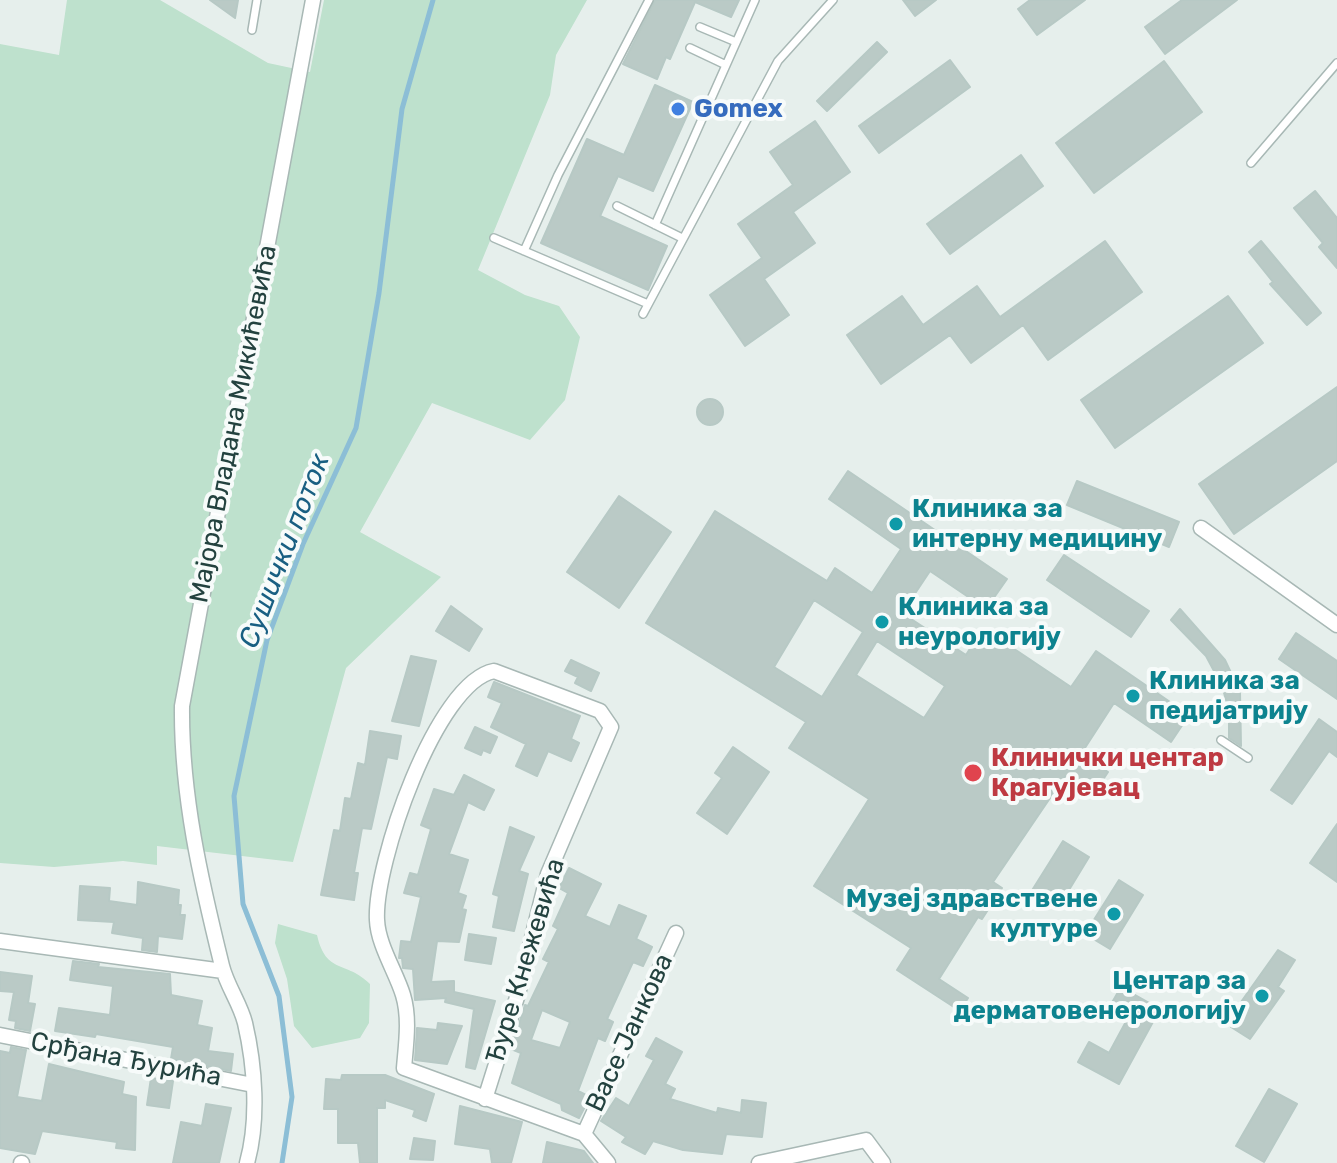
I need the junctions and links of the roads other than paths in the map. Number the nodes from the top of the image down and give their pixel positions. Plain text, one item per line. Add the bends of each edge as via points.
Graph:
1 (257, 0) edge
2 (313, 0) edge
3 (649, 0) edge
4 (755, 0) edge
5 (833, 0) edge
6 (700, 27) dead end
7 (252, 30) dead end
8 (736, 42) junction
9 (690, 48) dead end
10 (1337, 63) edge
11 (726, 65) junction
12 (1251, 163) dead end
13 (617, 206) dead end
14 (655, 225) junction
15 (494, 238) dead end
16 (682, 238) junction
17 (524, 251) junction
18 (648, 304) junction
19 (643, 314) dead end
20 (1201, 528) dead end
21 (1337, 625) edge
22 (1221, 740) dead end
23 (1248, 758) dead end
24 (676, 933) dead end
25 (0, 941) edge
26 (223, 971) junction
27 (0, 1035) edge
28 (253, 1085) junction
29 (485, 1099) junction
30 (584, 1134) junction
31 (247, 1163) edge
32 (608, 1163) edge
33 (759, 1163) edge
34 (883, 1163) edge

1 - 7 lane
2 - 26 street, Мајора Владана Микићевића via 182,706 184,782
3 - 17 lane
4 - 8 lane
5 - 16 lane via 778,61
6 - 8 lane
8 - 11 lane
9 - 11 lane
10 - 12 lane
11 - 14 lane
13 - 14 lane
14 - 16 lane
15 - 17 lane
16 - 18 lane
17 - 18 lane
18 - 19 lane
20 - 21 street
22 - 23 lane
24 - 30 street, Васе Јанкова
25 - 26 street
26 - 28 street, Мајора Владана Микићевића via 245,1021
27 - 28 street, Срђана Ђурића
28 - 31 street, Мајора Владана Микићевића
29 - 29 street, Ђуре Кнежевића via 404,1068 404,997 377,923 389,844 413,770 470,682 494,671 600,711 611,727 548,874
29 - 30 street
30 - 32 street
33 - 34 street via 866,1140

